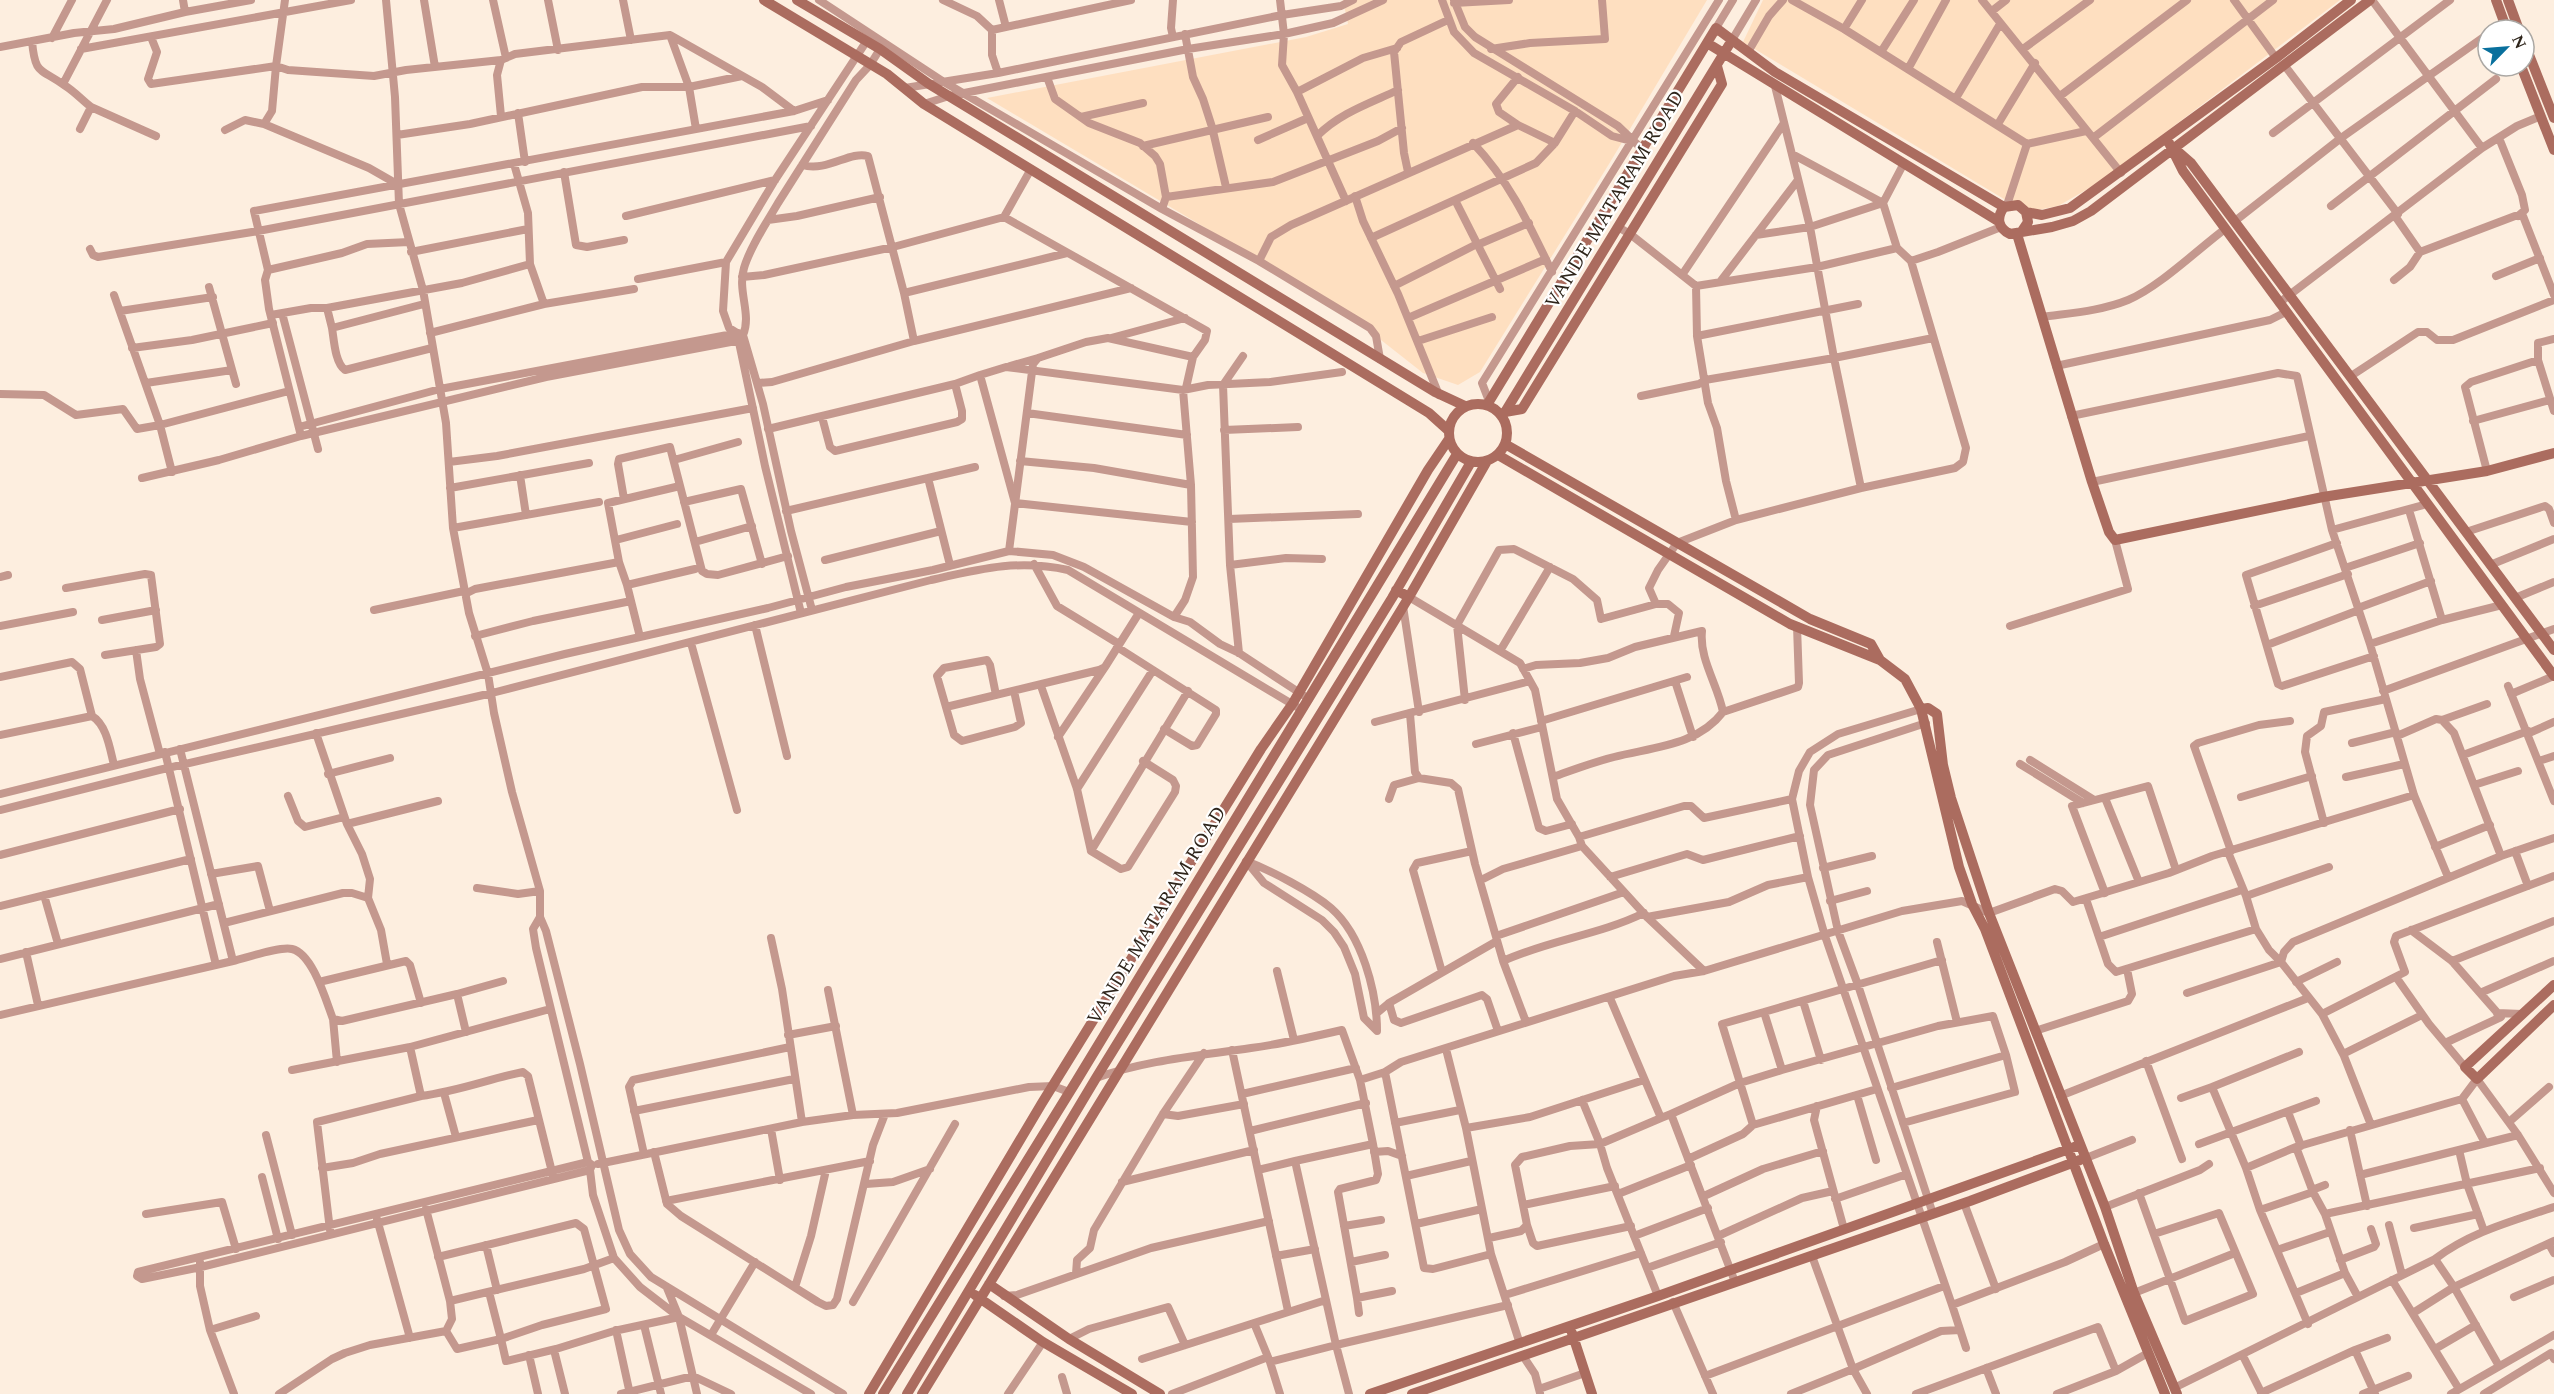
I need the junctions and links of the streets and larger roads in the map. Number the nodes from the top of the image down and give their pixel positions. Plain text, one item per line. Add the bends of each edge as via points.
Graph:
1 (72, 0) edge
2 (107, 0) edge
3 (183, 0) edge
4 (250, 0) edge
5 (285, 0) edge
6 (351, 0) edge
7 (386, 0) edge
8 (424, 0) edge
9 (493, 0) edge
10 (548, 0) edge
11 (623, 0) edge
12 (764, 0) edge
13 (797, 0) edge
14 (819, 0) edge
15 (943, 0) edge
16 (999, 0) edge
17 (1131, 0) edge
18 (1173, 0) edge
19 (1280, 0) edge
20 (1353, 0) edge
21 (1383, 0) edge
22 (1442, 0) edge
23 (1509, 0) edge
24 (1602, 0) edge
25 (1719, 0) edge
26 (1733, 0) edge
27 (1756, 0) edge
28 (1783, 0) edge
29 (1792, 0) edge
30 (1862, 0) edge
31 (1914, 0) edge
32 (1946, 0) edge
33 (1982, 0) edge
34 (2006, 0) edge
35 (2090, 0) edge
36 (2187, 0) edge
37 (2234, 0) edge
38 (2273, 0) edge
39 (2351, 0) edge
40 (2371, 0) edge
41 (2450, 0) edge
42 (2496, 0) edge
43 (2508, 0) edge
44 (1454, 2) edge
45 (1992, 11) junction
46 (185, 12) junction
47 (282, 14) junction
48 (1282, 15) junction
49 (2503, 18) edge
50 (2515, 18) edge
51 (2248, 19) junction
52 (1448, 20) junction
53 (2000, 24) junction
54 (1006, 27) junction
55 (1716, 28) junction
56 (1844, 29) junction
57 (992, 30) junction
58 (90, 32) junction
59 (1185, 34) junction
60 (1284, 34) junction
61 (670, 35) junction
62 (151, 37) junction
63 (1173, 37) junction
64 (2399, 37) junction
65 (52, 38) junction
66 (631, 40) junction
67 (1732, 40) junction
68 (32, 41) junction
69 (866, 42) junction
70 (2476, 43) edge
71 (1707, 44) junction
72 (0, 47) edge
73 (1397, 48) junction
74 (880, 49) junction
75 (1188, 49) junction
76 (1491, 49) junction
77 (2024, 49) junction
78 (81, 50) junction
79 (558, 50) junction
80 (1748, 52) junction
81 (1881, 52) junction
82 (1723, 54) junction
83 (856, 56) junction
84 (503, 59) junction
85 (2280, 62) junction
86 (2035, 63) junction
87 (870, 65) junction
88 (276, 66) junction
89 (1717, 66) junction
90 (435, 67) junction
91 (1908, 69) junction
92 (2536, 72) edge
93 (998, 73) junction
94 (392, 74) junction
95 (742, 76) junction
96 (2429, 76) junction
97 (1047, 77) junction
98 (1518, 77) junction
99 (2526, 78) edge
100 (2496, 79) dead end
101 (944, 82) junction
102 (63, 84) junction
103 (928, 84) junction
104 (1775, 86) junction
105 (689, 87) junction
106 (905, 88) junction
107 (1398, 90) junction
108 (1297, 92) junction
109 (966, 93) junction
110 (949, 96) junction
111 (2060, 96) junction
112 (1956, 98) junction
113 (828, 100) junction
114 (2313, 102) junction
115 (1143, 103) dead end
116 (924, 104) junction
117 (91, 107) junction
118 (794, 111) junction
119 (1575, 111) junction
120 (2455, 111) junction
121 (518, 113) junction
122 (501, 116) junction
123 (2541, 116) junction
124 (1081, 117) junction
125 (1268, 117) dead end
126 (1308, 118) junction
127 (2554, 118) edge
128 (1784, 123) junction
129 (264, 124) junction
130 (1998, 124) junction
131 (1518, 125) junction
132 (811, 126) junction
133 (1402, 128) junction
134 (80, 129) dead end
135 (696, 129) junction
136 (225, 130) dead end
137 (1212, 131) junction
138 (2086, 131) junction
139 (2273, 133) dead end
140 (397, 135) junction
141 (156, 136) dead end
142 (1317, 136) junction
143 (2094, 138) junction
144 (2341, 138) junction
145 (2499, 138) junction
146 (1258, 140) dead end
147 (1631, 141) junction
148 (1555, 142) junction
149 (1473, 143) junction
150 (2170, 143) junction
151 (2027, 144) junction
152 (1143, 146) junction
153 (2482, 148) junction
154 (1642, 149) junction
155 (2554, 150) edge
156 (1792, 154) junction
157 (1327, 160) junction
158 (525, 162) junction
159 (1904, 163) junction
160 (514, 164) junction
161 (802, 165) junction
162 (1031, 169) junction
163 (564, 172) junction
164 (1408, 172) junction
165 (2121, 172) junction
166 (2368, 176) junction
167 (1503, 179) junction
168 (520, 180) junction
169 (775, 180) junction
170 (1798, 180) junction
171 (397, 184) junction
172 (1226, 188) junction
173 (1355, 196) junction
174 (880, 197) junction
175 (1166, 197) junction
176 (1455, 200) junction
177 (1346, 201) junction
178 (1883, 203) junction
179 (399, 204) junction
180 (2006, 206) junction
181 (2331, 206) dead end
182 (1162, 209) junction
183 (2026, 212) junction
184 (2396, 215) junction
185 (626, 216) dead end
186 (2518, 216) junction
187 (1004, 218) junction
188 (768, 220) junction
189 (2235, 221) junction
190 (1529, 223) junction
191 (2000, 224) junction
192 (1618, 226) junction
193 (1809, 227) junction
194 (528, 229) junction
195 (2225, 229) junction
196 (258, 231) junction
197 (2020, 232) junction
198 (1630, 234) junction
199 (1756, 234) junction
200 (1371, 238) junction
201 (624, 240) dead end
202 (409, 242) junction
203 (1477, 245) junction
204 (893, 246) junction
205 (1897, 248) junction
206 (90, 249) dead end
207 (411, 252) junction
208 (2420, 252) junction
209 (1067, 253) junction
210 (2540, 258) junction
211 (1546, 259) junction
212 (1259, 261) junction
213 (1911, 261) junction
214 (726, 262) junction
215 (530, 264) junction
216 (1816, 267) junction
217 (268, 270) junction
218 (1552, 272) junction
219 (1683, 275) junction
220 (2496, 276) dead end
221 (742, 277) junction
222 (638, 279) dead end
223 (1496, 279) junction
224 (2394, 280) dead end
225 (1720, 282) junction
226 (1394, 286) junction
227 (1696, 286) junction
228 (209, 287) dead end
229 (1131, 288) junction
230 (634, 289) dead end
231 (1500, 289) dead end
232 (423, 290) junction
233 (904, 293) junction
234 (2291, 294) junction
235 (114, 295) dead end
236 (2554, 295) edge
237 (213, 297) junction
238 (2554, 300) edge
239 (424, 304) junction
240 (544, 304) junction
241 (1858, 304) dead end
242 (327, 308) junction
243 (2282, 308) junction
244 (120, 311) junction
245 (1826, 311) junction
246 (282, 313) junction
247 (1492, 317) dead end
248 (2042, 317) junction
249 (1185, 318) junction
250 (1408, 318) junction
251 (272, 319) junction
252 (332, 328) junction
253 (430, 333) junction
254 (222, 334) junction
255 (741, 336) junction
256 (1697, 336) junction
257 (1108, 338) junction
258 (1933, 338) junction
259 (2554, 339) edge
260 (914, 341) junction
261 (1418, 342) junction
262 (132, 348) junction
263 (432, 348) junction
264 (1243, 356) dead end
265 (1193, 357) junction
266 (1038, 358) junction
267 (1834, 358) junction
268 (1380, 359) junction
269 (2538, 360) junction
270 (2056, 366) junction
271 (1006, 367) junction
272 (232, 370) junction
273 (1031, 371) junction
274 (1342, 372) dead end
275 (980, 375) junction
276 (2351, 376) junction
277 (1705, 380) junction
278 (2550, 381) edge
279 (758, 382) junction
280 (146, 383) junction
281 (236, 384) dead end
282 (955, 384) junction
283 (1223, 385) junction
284 (440, 389) junction
285 (1185, 389) junction
286 (289, 391) junction
287 (0, 394) edge
288 (1439, 394) junction
289 (1641, 396) dead end
290 (2550, 400) junction
291 (442, 402) junction
292 (1488, 403) junction
293 (1466, 406) junction
294 (753, 408) junction
295 (2554, 411) edge
296 (1027, 413) junction
297 (1504, 414) junction
298 (822, 417) junction
299 (2072, 417) junction
300 (2473, 421) junction
301 (160, 425) junction
302 (1298, 427) dead end
303 (313, 429) junction
304 (768, 429) junction
305 (1224, 430) junction
306 (300, 431) junction
307 (1187, 435) junction
308 (1449, 435) junction
309 (2309, 436) junction
310 (738, 442) dead end
311 (1505, 444) junction
312 (318, 449) dead end
313 (2554, 453) edge
314 (1457, 454) junction
315 (1498, 454) junction
316 (674, 460) junction
317 (1020, 460) junction
318 (1487, 461) junction
319 (449, 462) junction
320 (1471, 462) junction
321 (589, 463) dead end
322 (975, 467) dead end
323 (2487, 471) junction
324 (172, 472) junction
325 (520, 475) junction
326 (142, 478) dead end
327 (928, 478) junction
328 (2428, 480) junction
329 (2092, 482) junction
330 (2411, 482) junction
331 (1191, 485) junction
332 (680, 486) junction
333 (450, 488) junction
334 (1861, 488) junction
335 (2323, 497) junction
336 (624, 499) junction
337 (599, 502) dead end
338 (684, 502) junction
339 (1015, 502) junction
340 (2427, 504) junction
341 (2409, 510) junction
342 (786, 511) junction
343 (1358, 514) dead end
344 (526, 515) junction
345 (1228, 519) junction
346 (1736, 520) junction
347 (1192, 522) junction
348 (2554, 523) edge
349 (677, 524) dead end
350 (752, 526) junction
351 (453, 528) junction
352 (2332, 530) junction
353 (941, 531) junction
354 (2466, 532) junction
355 (2554, 539) edge
356 (616, 540) junction
357 (2115, 540) junction
358 (695, 542) junction
359 (1677, 543) junction
360 (2337, 543) junction
361 (2420, 543) junction
362 (1009, 551) junction
363 (1670, 555) junction
364 (788, 556) junction
365 (1323, 559) dead end
366 (825, 560) dead end
367 (619, 562) junction
368 (762, 564) junction
369 (1034, 564) junction
370 (950, 565) junction
371 (1230, 565) junction
372 (2490, 565) junction
373 (1550, 567) junction
374 (695, 568) dead end
375 (2347, 571) junction
376 (2431, 581) junction
377 (2554, 582) edge
378 (627, 585) junction
379 (66, 588) dead end
380 (1396, 590) junction
381 (464, 592) junction
382 (809, 597) junction
383 (2515, 598) junction
384 (631, 601) junction
385 (799, 601) junction
386 (1406, 602) junction
387 (1656, 604) junction
388 (2502, 605) junction
389 (2254, 606) junction
390 (2359, 609) junction
391 (156, 610) junction
392 (374, 610) dead end
393 (812, 610) junction
394 (73, 612) dead end
395 (801, 612) junction
396 (1139, 613) junction
397 (1174, 617) junction
398 (102, 620) dead end
399 (2442, 620) junction
400 (1456, 625) junction
401 (755, 626) junction
402 (1797, 626) junction
403 (2010, 626) dead end
404 (0, 627) edge
405 (2554, 629) edge
406 (2541, 633) junction
407 (475, 636) junction
408 (1674, 636) junction
409 (640, 637) junction
410 (2527, 639) junction
411 (691, 643) junction
412 (2370, 644) junction
413 (2267, 645) junction
414 (1118, 646) junction
415 (136, 650) junction
416 (2554, 650) edge
417 (1500, 651) junction
418 (1239, 653) junction
419 (105, 655) dead end
420 (2374, 656) junction
421 (1880, 660) junction
422 (1105, 666) junction
423 (1523, 669) junction
424 (1154, 670) junction
425 (488, 674) junction
426 (2554, 676) edge
427 (0, 677) edge
428 (1687, 677) dead end
429 (1530, 681) junction
430 (1675, 681) junction
431 (1041, 686) junction
432 (1188, 691) junction
433 (1014, 692) junction
434 (1298, 692) junction
435 (492, 693) junction
436 (996, 695) junction
437 (2385, 695) junction
438 (1309, 699) junction
439 (1465, 700) junction
440 (2487, 704) dead end
441 (357, 706) junction
442 (946, 707) junction
443 (1298, 707) junction
444 (1921, 709) junction
445 (1723, 712) junction
446 (1414, 713) junction
447 (92, 716) junction
448 (2442, 720) junction
449 (2290, 721) dead end
450 (1375, 722) dead end
451 (2554, 722) edge
452 (362, 723) junction
453 (1926, 723) junction
454 (1542, 724) junction
455 (1164, 729) junction
456 (2528, 732) junction
457 (316, 733) junction
458 (1514, 733) junction
459 (2397, 734) junction
460 (0, 735) edge
461 (1058, 737) junction
462 (1694, 738) junction
463 (2352, 743) dead end
464 (1476, 744) dead end
465 (180, 749) junction
466 (163, 753) junction
467 (2463, 755) junction
468 (787, 756) dead end
469 (2554, 756) edge
470 (390, 758) dead end
471 (2031, 760) dead end
472 (1143, 761) junction
473 (2540, 761) junction
474 (183, 764) junction
475 (2020, 764) dead end
476 (2404, 764) junction
477 (114, 765) junction
478 (170, 767) junction
479 (2518, 771) dead end
480 (328, 774) junction
481 (2312, 776) junction
482 (1553, 777) junction
483 (2346, 777) dead end
484 (1419, 778) junction
485 (2474, 785) junction
486 (1077, 789) junction
487 (0, 794) edge
488 (2414, 795) junction
489 (288, 796) dead end
490 (2241, 797) dead end
491 (2554, 797) edge
492 (2105, 798) junction
493 (1389, 799) dead end
494 (1792, 799) junction
495 (438, 801) dead end
496 (2094, 801) junction
497 (2083, 804) junction
498 (180, 809) junction
499 (0, 810) edge
500 (737, 810) dead end
501 (345, 821) junction
502 (2324, 823) junction
503 (1572, 824) junction
504 (2490, 825) junction
505 (1800, 836) junction
506 (2554, 838) edge
507 (1581, 842) junction
508 (2435, 847) junction
509 (1091, 851) junction
510 (1472, 851) junction
511 (2515, 851) junction
512 (2230, 852) junction
513 (0, 855) edge
514 (1872, 856) dead end
515 (2501, 856) junction
516 (191, 859) junction
517 (1246, 861) junction
518 (2329, 867) dead end
519 (1823, 868) junction
520 (2176, 870) junction
521 (211, 874) junction
522 (2554, 876) edge
523 (1610, 877) junction
524 (1808, 877) junction
525 (2448, 877) junction
526 (1481, 880) junction
527 (2139, 882) junction
528 (2528, 886) junction
529 (477, 888) dead end
530 (540, 891) junction
531 (1867, 891) dead end
532 (1624, 892) junction
533 (2105, 893) junction
534 (2244, 893) junction
535 (44, 895) junction
536 (368, 897) junction
537 (2086, 899) junction
538 (1830, 901) junction
539 (219, 904) junction
540 (1972, 904) junction
541 (0, 906) edge
542 (202, 908) junction
543 (270, 911) junction
544 (1989, 913) junction
545 (1645, 915) junction
546 (540, 917) junction
547 (2554, 921) edge
548 (224, 923) junction
549 (2256, 930) junction
550 (2411, 930) junction
551 (1838, 931) junction
552 (1825, 936) junction
553 (2099, 937) junction
554 (771, 938) dead end
555 (1496, 939) junction
556 (1937, 942) dead end
557 (58, 945) junction
558 (26, 952) junction
559 (0, 959) edge
560 (1942, 960) junction
561 (233, 961) junction
562 (2452, 961) junction
563 (2554, 961) edge
564 (1503, 962) junction
565 (2281, 962) junction
566 (2337, 962) dead end
567 (387, 964) junction
568 (216, 965) junction
569 (2127, 969) junction
570 (1277, 971) dead end
571 (1704, 971) junction
572 (1442, 972) junction
573 (2396, 978) junction
574 (503, 981) dead end
575 (319, 982) junction
576 (2296, 982) junction
577 (1858, 985) junction
578 (2554, 985) edge
579 (1844, 989) junction
580 (828, 990) dead end
581 (2187, 993) dead end
582 (2480, 993) junction
583 (457, 994) junction
584 (1610, 998) junction
585 (2308, 998) junction
586 (1803, 1001) junction
587 (421, 1003) junction
588 (1389, 1004) junction
589 (38, 1005) junction
590 (2554, 1005) edge
591 (550, 1009) junction
592 (1764, 1012) junction
593 (1377, 1013) junction
594 (2497, 1013) junction
595 (2322, 1014) junction
596 (2522, 1014) junction
597 (0, 1015) edge
598 (2422, 1015) junction
599 (333, 1019) junction
600 (1526, 1022) junction
601 (1957, 1022) junction
602 (836, 1026) junction
603 (1498, 1031) junction
604 (2035, 1031) junction
605 (466, 1032) junction
606 (788, 1035) junction
607 (1294, 1040) junction
608 (2445, 1043) junction
609 (1877, 1044) junction
610 (410, 1047) junction
611 (790, 1047) junction
612 (1863, 1047) junction
613 (1446, 1049) junction
614 (1232, 1050) junction
615 (2299, 1052) dead end
616 (1204, 1053) junction
617 (2343, 1054) junction
618 (2006, 1055) junction
619 (1821, 1060) junction
620 (2146, 1061) junction
621 (337, 1062) junction
622 (2465, 1067) junction
623 (1356, 1068) junction
624 (1121, 1069) junction
625 (292, 1070) dead end
626 (1782, 1070) junction
627 (1385, 1072) junction
628 (794, 1078) junction
629 (1096, 1078) junction
630 (2476, 1079) junction
631 (1360, 1080) junction
632 (1644, 1080) junction
633 (1740, 1083) junction
634 (1053, 1086) junction
635 (2549, 1086) dead end
636 (2212, 1087) junction
637 (1891, 1088) junction
638 (1878, 1089) junction
639 (1069, 1092) junction
640 (444, 1093) junction
641 (1242, 1094) junction
642 (1857, 1095) junction
643 (2060, 1095) junction
644 (421, 1096) junction
645 (2181, 1098) dead end
646 (2462, 1099) junction
647 (1582, 1100) junction
648 (2316, 1101) dead end
649 (1366, 1103) junction
650 (1245, 1104) junction
651 (1817, 1106) junction
652 (1460, 1110) junction
653 (634, 1111) junction
654 (2288, 1112) junction
655 (885, 1114) junction
656 (1162, 1114) junction
657 (1671, 1114) junction
658 (853, 1115) junction
659 (1661, 1118) junction
660 (538, 1120) junction
661 (802, 1122) junction
662 (2509, 1122) junction
663 (1395, 1123) junction
664 (1903, 1123) junction
665 (955, 1124) dead end
666 (1753, 1125) junction
667 (2371, 1125) junction
668 (771, 1128) junction
669 (1466, 1128) junction
670 (2350, 1130) junction
671 (1250, 1131) junction
672 (2231, 1133) junction
673 (266, 1135) dead end
674 (2518, 1135) junction
675 (456, 1137) junction
676 (2132, 1140) dead end
677 (2485, 1143) junction
678 (1600, 1144) junction
679 (2199, 1144) dead end
680 (2080, 1145) junction
681 (2298, 1146) junction
682 (1373, 1148) junction
683 (2069, 1149) junction
684 (1254, 1150) junction
685 (2459, 1150) junction
686 (1823, 1151) junction
687 (654, 1152) junction
688 (644, 1154) junction
689 (1402, 1156) junction
690 (2086, 1158) junction
691 (2182, 1159) dead end
692 (1876, 1160) dead end
693 (870, 1161) junction
694 (1295, 1161) junction
695 (1471, 1161) junction
696 (603, 1162) junction
697 (1690, 1162) junction
698 (2074, 1162) junction
699 (2209, 1164) dead end
700 (590, 1166) junction
701 (322, 1168) junction
702 (2246, 1168) junction
703 (2540, 1168) junction
704 (930, 1169) junction
705 (826, 1170) junction
706 (1258, 1170) junction
707 (1907, 1174) junction
708 (2360, 1174) junction
709 (552, 1175) junction
710 (1406, 1176) junction
711 (262, 1178) dead end
712 (780, 1180) junction
713 (1122, 1182) junction
714 (2467, 1184) junction
715 (866, 1185) junction
716 (2325, 1185) dead end
717 (1616, 1190) junction
718 (2313, 1191) junction
719 (2139, 1193) junction
720 (2554, 1193) edge
721 (1834, 1195) junction
722 (1704, 1196) junction
723 (1922, 1201) junction
724 (666, 1202) junction
725 (1964, 1203) junction
726 (1523, 1205) junction
727 (2367, 1206) junction
728 (426, 1207) junction
729 (2105, 1207) junction
730 (2554, 1207) edge
731 (1708, 1208) junction
732 (1482, 1209) junction
733 (2260, 1210) junction
734 (375, 1213) junction
735 (146, 1214) dead end
736 (1933, 1214) junction
737 (2325, 1214) junction
738 (2478, 1215) junction
739 (1922, 1218) junction
740 (1381, 1220) dead end
741 (1269, 1221) junction
742 (379, 1223) junction
743 (1416, 1224) junction
744 (1527, 1225) junction
745 (2389, 1225) dead end
746 (1344, 1226) junction
747 (1631, 1226) junction
748 (2414, 1228) dead end
749 (1844, 1229) junction
750 (2371, 1229) dead end
751 (330, 1231) junction
752 (2484, 1231) junction
753 (2330, 1232) junction
754 (2154, 1234) junction
755 (292, 1235) junction
756 (1634, 1236) junction
757 (1489, 1238) junction
758 (278, 1239) junction
759 (1720, 1239) junction
760 (2552, 1243) edge
761 (2104, 1244) junction
762 (486, 1245) junction
763 (236, 1249) junction
764 (1315, 1249) junction
765 (2277, 1250) junction
766 (1641, 1252) junction
767 (2554, 1253) edge
768 (1491, 1254) junction
769 (2235, 1254) junction
770 (1385, 1255) dead end
771 (1276, 1256) junction
772 (1812, 1256) junction
773 (438, 1257) junction
774 (614, 1258) junction
775 (2435, 1259) junction
776 (2340, 1260) junction
777 (755, 1262) junction
778 (1351, 1262) junction
779 (200, 1263) junction
780 (593, 1266) junction
781 (1647, 1268) junction
782 (1731, 1270) junction
783 (2345, 1273) junction
784 (1076, 1274) junction
785 (2402, 1275) junction
786 (2169, 1278) junction
787 (2392, 1280) junction
788 (2554, 1280) edge
789 (1735, 1282) junction
790 (989, 1284) junction
791 (1944, 1286) junction
792 (667, 1287) junction
793 (795, 1287) junction
794 (2454, 1287) junction
795 (1996, 1289) junction
796 (1392, 1290) dead end
797 (493, 1291) junction
798 (970, 1292) junction
799 (2134, 1293) junction
800 (2296, 1293) junction
801 (1504, 1295) junction
802 (1004, 1296) junction
803 (1658, 1296) junction
804 (2358, 1297) junction
805 (2514, 1297) dead end
806 (980, 1298) junction
807 (1357, 1298) junction
808 (1326, 1300) junction
809 (450, 1301) junction
810 (853, 1302) dead end
811 (1673, 1302) junction
812 (1508, 1305) junction
813 (1952, 1305) junction
814 (1288, 1311) junction
815 (1359, 1313) dead end
816 (2413, 1313) junction
817 (256, 1316) dead end
818 (680, 1317) junction
819 (720, 1320) junction
820 (1254, 1323) junction
821 (2308, 1324) junction
822 (644, 1325) junction
823 (2476, 1325) junction
824 (1837, 1327) junction
825 (210, 1330) junction
826 (616, 1330) junction
827 (1960, 1330) junction
828 (446, 1331) junction
829 (1571, 1332) junction
830 (711, 1335) junction
831 (2554, 1335) edge
832 (410, 1338) junction
833 (2387, 1338) dead end
834 (501, 1339) junction
835 (1069, 1339) junction
836 (1043, 1342) junction
837 (1520, 1344) junction
838 (1185, 1345) junction
839 (1336, 1345) junction
840 (1966, 1348) dead end
841 (2435, 1349) junction
842 (554, 1350) junction
843 (2355, 1350) junction
844 (2148, 1353) junction
845 (2553, 1354) edge
846 (529, 1355) junction
847 (1523, 1356) junction
848 (2243, 1356) junction
849 (1142, 1359) dead end
850 (1269, 1359) junction
851 (2499, 1366) junction
852 (1986, 1368) junction
853 (1853, 1369) junction
854 (2116, 1371) junction
855 (1585, 1373) junction
856 (693, 1376) junction
857 (1705, 1376) junction
858 (2408, 1376) dead end
859 (1062, 1377) dead end
860 (660, 1390) edge
861 (1540, 1391) edge
862 (2172, 1392) edge
863 (2374, 1392) edge
864 (2455, 1392) edge
865 (627, 1393) edge
866 (2261, 1393) edge
867 (234, 1394) edge
868 (279, 1394) edge
869 (538, 1394) edge
870 (565, 1394) edge
871 (697, 1394) edge
872 (731, 1394) edge
873 (811, 1394) edge
874 (843, 1394) edge
875 (869, 1394) edge
876 (883, 1394) edge
877 (907, 1394) edge
878 (922, 1394) edge
879 (1008, 1394) edge
880 (1067, 1394) edge
881 (1131, 1394) edge
882 (1160, 1394) edge
883 (1172, 1394) edge
884 (1280, 1394) edge
885 (1349, 1394) edge
886 (1370, 1394) edge
887 (1412, 1394) edge
888 (1592, 1394) edge
889 (1713, 1394) edge
890 (1791, 1394) edge
891 (1867, 1394) edge
892 (1916, 1394) edge
893 (1996, 1394) edge
894 (2057, 1394) edge
895 (2363, 1394) edge
896 (2484, 1394) edge

1 - 65 street
2 - 58 street
3 - 46 street
4 - 46 street
5 - 47 street
6 - 47 street
7 - 94 street
8 - 90 street
9 - 84 street
10 - 79 street
11 - 66 street
12 - 83 street
13 - 69 street
14 - 101 street
15 - 57 street via 977,16
16 - 54 street
17 - 54 street
18 - 63 street
19 - 48 street
20 - 48 street via 1341,6
21 - 60 street via 1333,23
22 - 52 street
23 - 44 street
24 - 76 street via 1605,39
25 - 147 street
26 - 55 street, VANDE MATARAM ROAD
27 - 67 street, VANDE MATARAM ROAD
28 - 80 street
29 - 56 street
30 - 56 street
31 - 81 street
32 - 91 street
33 - 45 street
34 - 45 street
35 - 77 street
36 - 111 street
37 - 51 street
38 - 51 street
39 - 85 street
40 - 64 street
40 - 85 street
41 - 64 street
42 - 49 street
43 - 50 street
44 - 76 street via 1465,27
45 - 53 street
46 - 58 street
47 - 62 street
47 - 88 street
48 - 59 street
48 - 60 street
51 - 85 street
51 - 143 street
52 - 73 street via 1401,42
52 - 98 street via 1474,53
53 - 77 street
53 - 112 street
54 - 57 street
55 - 67 street
55 - 71 street, VANDE MATARAM ROAD
56 - 81 street
57 - 93 street via 992,55
58 - 65 street
58 - 78 street
59 - 63 street
59 - 75 street
60 - 75 street
60 - 108 street via 1282,65
61 - 66 street
61 - 95 street
61 - 105 street
62 - 78 street
62 - 88 street via 157,52 148,79 151,84
63 - 93 street
64 - 96 street
64 - 114 street
65 - 68 street
66 - 79 street
67 - 80 street
67 - 82 street, VANDE MATARAM ROAD
68 - 72 street
68 - 102 street via 39,70
69 - 74 street
69 - 83 street
70 - 96 street
71 - 82 street
71 - 154 street, VANDE MATARAM ROAD
73 - 107 street via 1394,52
73 - 108 street via 1363,58
74 - 87 street
74 - 103 street
75 - 97 street
75 - 137 street via 1193,77
76 - 147 street via 1618,126
77 - 86 street
78 - 102 street
79 - 84 street
80 - 180 street via 1775,72
81 - 91 street
82 - 89 street, VANDE MATARAM ROAD
82 - 104 street
83 - 87 street
83 - 113 street
84 - 90 street
84 - 122 street via 497,75
85 - 114 street
85 - 150 street
86 - 111 street
86 - 130 street
87 - 106 street
87 - 161 street via 856,80
88 - 94 street via 342,75
88 - 129 street via 272,111
89 - 192 street, VANDE MATARAM ROAD
89 - 198 street via 1722,84
90 - 94 street
91 - 112 street
92 - 127 street
93 - 101 street
94 - 140 street
95 - 105 street
95 - 118 street
96 - 120 street
96 - 144 street
97 - 109 street
97 - 124 street via 1054,99
98 - 119 street
98 - 131 street via 1496,104 1499,112
99 - 123 street
100 - 120 street
101 - 103 street
101 - 109 street
102 - 117 street
103 - 106 street
103 - 110 street
104 - 128 street
104 - 159 street
105 - 121 street via 642,87
105 - 135 street
106 - 116 street
107 - 133 street
107 - 142 street via 1351,111
108 - 126 street
109 - 110 street
109 - 182 street
110 - 116 street
110 - 268 street
111 - 138 street
112 - 130 street
113 - 118 street
113 - 132 street
114 - 139 street
114 - 144 street
115 - 124 street
116 - 162 street
117 - 134 street
117 - 141 street
118 - 135 street
119 - 147 street via 1612,136
119 - 148 street
120 - 153 street
120 - 166 street
121 - 122 street
121 - 158 street
122 - 140 street
123 - 145 street
123 - 155 street
124 - 152 street
125 - 137 street
126 - 142 street
126 - 146 street
128 - 156 street
128 - 219 street
129 - 136 street via 245,120
129 - 171 street via 369,168
130 - 151 street
131 - 148 street
131 - 149 street
132 - 163 street
132 - 169 street
133 - 157 street
133 - 164 street
135 - 158 street
137 - 152 street
137 - 172 street
138 - 143 street
138 - 151 street
140 - 171 street
142 - 157 street
143 - 165 street
144 - 166 street
144 - 189 street
145 - 153 street
145 - 186 street via 2522,195 2524,210
147 - 154 street
147 - 218 street
148 - 167 street via 1536,163
149 - 164 street
149 - 167 street
150 - 165 street
150 - 189 street via 2191,163
150 - 195 street via 2183,171
150 - 197 street via 2091,211 2073,221
151 - 180 street
152 - 175 street via 1160,164
153 - 184 street
154 - 292 street, VANDE MATARAM ROAD
156 - 170 street
156 - 178 street
157 - 172 street via 1273,182
157 - 177 street
158 - 160 street
159 - 178 street
159 - 191 street
160 - 168 street
160 - 171 street
161 - 174 street via 817,168 865,155 870,160
161 - 188 street
162 - 187 street
162 - 308 street via 1429,413
163 - 168 street
163 - 201 street via 576,245 587,247
164 - 173 street
165 - 183 street via 2070,208 2043,215
166 - 181 street
166 - 184 street
167 - 176 street
167 - 190 street
168 - 179 street
168 - 194 street
169 - 185 street
169 - 214 street
170 - 193 street
170 - 199 street
171 - 179 street
171 - 196 street via 254,211
172 - 175 street
173 - 177 street
173 - 200 street
174 - 188 street
174 - 204 street
175 - 182 street
176 - 200 street
176 - 203 street
177 - 212 street via 1271,237
178 - 193 street
178 - 205 street
179 - 196 street
179 - 202 street
180 - 183 street via 2018,205
180 - 191 street via 1999,214
182 - 212 street
183 - 197 street via 2028,222
184 - 208 street
184 - 234 street
186 - 208 street
186 - 210 street via 2523,216 2528,224
187 - 204 street
187 - 209 street
188 - 221 street via 744,265
189 - 234 street
190 - 203 street
190 - 211 street
191 - 197 street via 2005,231
191 - 213 street
192 - 198 street
192 - 297 street, VANDE MATARAM ROAD
193 - 199 street
193 - 216 street
194 - 207 street
194 - 215 street
195 - 243 street
195 - 248 street via 2128,299
196 - 206 street via 98,257
196 - 217 street
197 - 248 street
198 - 219 street
198 - 297 street via 1522,409
199 - 225 street
200 - 226 street
202 - 207 street
202 - 217 street via 367,244
203 - 223 street
203 - 226 street
204 - 221 street
204 - 233 street
205 - 213 street
205 - 216 street
207 - 232 street
208 - 224 street
209 - 229 street
209 - 233 street
210 - 220 street
210 - 236 street
211 - 218 street
211 - 223 street
212 - 268 street via 1370,328 1376,336
213 - 258 street
214 - 222 street
214 - 255 street via 723,311 729,328
215 - 232 street
215 - 240 street
216 - 225 street
216 - 245 street
217 - 251 street via 265,280
218 - 292 street via 1482,383
219 - 227 street
221 - 255 street via 747,325
223 - 231 street
223 - 250 street
225 - 227 street
226 - 250 street
227 - 256 street
228 - 237 street
229 - 249 street
229 - 260 street
230 - 240 street
232 - 239 street
232 - 242 street
233 - 260 street
234 - 243 street
234 - 276 street
235 - 244 street
237 - 244 street
237 - 254 street
238 - 276 street via 2453,340 2437,340 2427,332 2418,332
239 - 252 street
239 - 253 street
240 - 253 street
241 - 245 street
242 - 246 street
242 - 252 street
243 - 270 street via 2270,320
243 - 330 street
244 - 262 street
245 - 256 street
245 - 267 street
246 - 251 street
246 - 303 street
247 - 261 street
248 - 270 street
249 - 257 street
249 - 265 street via 1208,334
250 - 261 street
251 - 254 street
251 - 286 street
252 - 263 street via 340,365 345,370
253 - 263 street
254 - 262 street
254 - 272 street
255 - 279 street
255 - 284 street
255 - 291 street
255 - 294 street
256 - 277 street
257 - 265 street
257 - 266 street
258 - 267 street
258 - 334 street via 1966,448 1963,462 1955,468
259 - 269 street via 2538,343
260 - 279 street via 772,382
261 - 288 street
262 - 280 street
263 - 284 street
264 - 283 street
265 - 285 street
266 - 271 street
266 - 273 street
267 - 277 street
267 - 334 street
268 - 288 street
269 - 278 street
269 - 300 street via 2465,387
270 - 299 street
271 - 273 street
271 - 275 street
272 - 280 street
272 - 281 street
273 - 285 street
273 - 296 street
274 - 283 street
275 - 282 street
275 - 339 street
276 - 328 street
277 - 289 street
277 - 346 street
278 - 290 street
279 - 304 street
280 - 301 street
282 - 298 street
282 - 298 street via 962,419 916,432 835,452
283 - 285 street
283 - 305 street
284 - 291 street
284 - 303 street via 368,407
285 - 307 street
286 - 301 street
286 - 306 street
287 - 301 street via 44,395 76,415 123,409 136,429
288 - 293 street
290 - 295 street
290 - 300 street
291 - 303 street
291 - 319 street
292 - 293 street
292 - 297 street
293 - 308 street via 1454,416
294 - 319 street
294 - 364 street
296 - 307 street
296 - 317 street
297 - 311 street
298 - 304 street
299 - 309 street via 2266,376 2292,374 2297,376
299 - 329 street
300 - 323 street
301 - 324 street
302 - 305 street
303 - 306 street
303 - 312 street
304 - 342 street
305 - 345 street
306 - 324 street
307 - 331 street
308 - 314 street
308 - 434 street
309 - 329 street
309 - 335 street
310 - 316 street
311 - 315 street
311 - 359 street
313 - 323 street
314 - 320 street
314 - 438 street, VANDE MATARAM ROAD
315 - 318 street
315 - 363 street
316 - 332 street
316 - 336 street via 670,447 622,457 618,464
317 - 331 street
317 - 339 street
318 - 320 street
318 - 386 street
319 - 333 street
320 - 380 street, VANDE MATARAM ROAD
321 - 325 street
322 - 327 street
323 - 328 street
324 - 326 street
325 - 333 street
325 - 344 street
327 - 342 street
327 - 353 street
328 - 330 street
328 - 354 street
329 - 357 street
330 - 335 street
330 - 340 street
331 - 347 street
332 - 336 street
332 - 338 street
333 - 351 street
334 - 346 street
335 - 352 street
335 - 357 street
336 - 356 street via 608,503
337 - 344 street
338 - 350 street via 741,489
338 - 358 street
339 - 347 street
339 - 362 street
340 - 341 street
340 - 388 street
341 - 352 street
341 - 361 street
342 - 382 street
343 - 345 street
344 - 351 street
345 - 371 street
346 - 359 street
347 - 397 street via 1193,577
348 - 354 street via 2545,506
349 - 356 street
350 - 358 street
350 - 368 street
351 - 381 street
352 - 360 street
353 - 366 street
353 - 370 street
354 - 372 street
355 - 372 street
356 - 367 street
357 - 403 street via 2128,589
358 - 368 street via 702,571 707,574
359 - 363 street
359 - 421 street via 1809,619 1871,644
360 - 375 street
360 - 389 street via 2247,573
361 - 375 street
361 - 376 street
362 - 370 street
362 - 397 street via 1053,555 1084,567
363 - 387 street via 1649,588
363 - 402 street
364 - 368 street
364 - 385 street
365 - 371 street via 1286,558
367 - 378 street
367 - 381 street
369 - 393 street via 999,565
369 - 396 street via 1068,570
369 - 414 street via 1057,606
370 - 382 street
371 - 418 street
372 - 383 street
373 - 387 street via 1573,579 1597,600 1601,619
373 - 400 street via 1514,549 1499,550
373 - 417 street
374 - 378 street
375 - 389 street
375 - 390 street
376 - 390 street
376 - 399 street
377 - 383 street
378 - 384 street
379 - 391 street via 149,574
380 - 386 street
380 - 629 street, VANDE MATARAM ROAD
381 - 392 street
381 - 407 street
382 - 385 street
382 - 393 street
383 - 406 street
384 - 407 street
384 - 409 street
385 - 395 street
385 - 409 street
386 - 400 street
386 - 446 street
386 - 517 street
387 - 408 street via 1668,604 1679,613
388 - 399 street
388 - 410 street
389 - 413 street
390 - 412 street
390 - 413 street
391 - 398 street
391 - 415 street via 160,644
393 - 395 street
394 - 404 street
395 - 401 street
396 - 414 street
396 - 443 street
397 - 418 street via 1190,622
399 - 412 street
400 - 417 street
400 - 439 street
401 - 411 street
401 - 468 street
402 - 421 street
402 - 445 street via 1798,687
405 - 406 street
406 - 410 street
406 - 416 street
407 - 425 street
408 - 423 street via 1608,658
408 - 445 street via 1702,631 1707,667
409 - 425 street
410 - 426 street
410 - 437 street
411 - 435 street
411 - 500 street
412 - 420 street
413 - 420 street via 2280,686
414 - 422 street
414 - 424 street
415 - 419 street
415 - 466 street via 140,679
417 - 423 street
418 - 434 street
420 - 437 street
421 - 444 street via 1905,679
422 - 431 street
422 - 461 street
423 - 429 street
424 - 432 street
424 - 486 street
425 - 435 street
425 - 441 street
426 - 456 street via 2510,690
427 - 447 street via 72,662 80,669
428 - 430 street
429 - 439 street
429 - 454 street
430 - 454 street
430 - 462 street
431 - 433 street
431 - 461 street
432 - 455 street
432 - 455 street via 1216,712 1198,743 1192,746
433 - 436 street
433 - 442 street via 1021,723 967,740 954,735
434 - 438 street
434 - 443 street
435 - 452 street
435 - 530 street via 512,792
436 - 442 street
436 - 442 street via 987,660 944,668 937,680
437 - 459 street
437 - 481 street via 2324,712 2321,726 2305,741
438 - 443 street, VANDE MATARAM ROAD
439 - 446 street
440 - 448 street
441 - 452 street
441 - 465 street
443 - 634 street via 1261,748
443 - 639 street, VANDE MATARAM ROAD
444 - 453 street
444 - 494 street via 1838,734 1821,743 1810,752 1799,771
444 - 544 street via 1928,708 1936,714 1951,798
445 - 462 street
446 - 450 street
446 - 484 street via 1413,762
447 - 460 street
447 - 477 street via 103,730
448 - 459 street
448 - 467 street via 2454,733
449 - 512 street via 2259,725 2194,746
451 - 456 street
452 - 457 street
453 - 519 street via 1828,755 1814,770 1810,805
453 - 540 street via 1959,867
454 - 458 street
454 - 482 street
455 - 472 street
456 - 467 street
456 - 473 street
457 - 474 street
457 - 480 street
458 - 464 street
458 - 503 street via 1539,828 1546,831
459 - 463 street
459 - 476 street
461 - 486 street
462 - 482 street via 1603,760
465 - 466 street
465 - 474 street
466 - 477 street
466 - 478 street
467 - 485 street
469 - 473 street
470 - 480 street
471 - 496 street
472 - 509 street
472 - 509 street via 1173,780 1175,792 1128,867 1121,869
473 - 491 street
474 - 478 street
474 - 521 street
475 - 497 street
476 - 483 street
476 - 488 street
477 - 487 street
478 - 498 street
478 - 499 street
479 - 485 street
480 - 501 street
481 - 490 street
481 - 502 street
482 - 503 street via 1557,799
484 - 493 street via 1394,785
484 - 510 street via 1451,783 1458,789
485 - 504 street
486 - 509 street
488 - 502 street
488 - 508 street
489 - 501 street via 298,821 305,827
492 - 496 street
492 - 520 street via 2148,786
492 - 527 street
494 - 505 street
494 - 507 street via 1704,818 1691,806 1684,806
495 - 501 street
496 - 497 street
497 - 533 street via 2072,806
498 - 513 street
498 - 516 street
501 - 536 street via 370,879
502 - 512 street
503 - 507 street
504 - 508 street
504 - 515 street
505 - 523 street via 1703,860 1687,854
505 - 524 street
506 - 511 street
507 - 523 street
507 - 526 street
508 - 525 street
510 - 526 street
510 - 572 street via 1417,863 1413,870
511 - 515 street
511 - 528 street
512 - 520 street
512 - 534 street
514 - 519 street
515 - 525 street
516 - 535 street
516 - 542 street
517 - 593 street via 1268,869 1331,909 1364,960
517 - 593 street via 1264,883 1334,932 1355,974 1364,1018 1377,1031
517 - 624 street
518 - 534 street
519 - 538 street
520 - 527 street
521 - 539 street
521 - 543 street via 258,866
522 - 528 street
523 - 532 street
524 - 545 street via 1768,885 1729,902
524 - 552 street
525 - 565 street via 2293,942
526 - 555 street
527 - 533 street
528 - 550 street
529 - 530 street via 518,894
530 - 546 street
531 - 538 street
532 - 545 street
532 - 555 street
533 - 537 street
534 - 549 street
534 - 553 street
535 - 541 street
535 - 557 street
536 - 543 street via 343,893
536 - 567 street via 381,930
537 - 544 street via 2073,902 2055,889
537 - 553 street
538 - 551 street
539 - 542 street
539 - 548 street
540 - 544 street
540 - 551 street via 1962,901 1926,906
540 - 683 street
542 - 557 street
542 - 568 street
543 - 548 street
544 - 604 street
545 - 564 street
545 - 571 street
546 - 591 street via 533,929
546 - 696 street
547 - 562 street
548 - 561 street
549 - 565 street
549 - 569 street
550 - 562 street
550 - 573 street via 2394,938 2405,970
551 - 552 street
551 - 577 street
552 - 571 street
552 - 579 street
553 - 569 street via 2113,971
554 - 606 street
555 - 564 street
555 - 572 street
556 - 560 street
557 - 558 street
558 - 559 street
558 - 589 street
560 - 577 street
560 - 601 street
561 - 568 street
561 - 575 street via 290,948 300,952
562 - 582 street
563 - 582 street
564 - 600 street
565 - 576 street
565 - 581 street
566 - 576 street
567 - 575 street
567 - 587 street via 406,961 410,965
568 - 589 street
569 - 604 street via 2132,994 2128,1001
570 - 607 street
571 - 584 street via 1674,976
572 - 588 street
573 - 595 street
573 - 598 street
574 - 583 street
575 - 599 street
576 - 585 street
577 - 579 street
577 - 609 street
578 - 596 street
579 - 586 street
579 - 612 street
580 - 602 street
582 - 594 street
583 - 587 street
583 - 605 street
584 - 600 street
584 - 632 street
585 - 595 street
585 - 620 street
586 - 592 street
586 - 619 street
587 - 599 street via 342,1021
588 - 593 street
588 - 603 street via 1394,1020 1401,1023 1482,995
589 - 597 street
590 - 630 street
591 - 605 street
591 - 700 street
592 - 626 street
592 - 633 street via 1722,1024
594 - 596 street
594 - 608 street via 2501,1017
595 - 617 street
596 - 622 street
598 - 608 street
598 - 617 street
599 - 621 street
600 - 603 street
601 - 609 street
601 - 618 street via 1993,1016
602 - 606 street
602 - 658 street
603 - 613 street
604 - 643 street
605 - 610 street
606 - 611 street
607 - 614 street
607 - 623 street via 1342,1030
608 - 622 street
609 - 612 street
609 - 637 street
610 - 621 street
610 - 644 street
611 - 628 street
611 - 653 street via 633,1080 629,1087
612 - 619 street
612 - 638 street
613 - 627 street via 1401,1062
613 - 652 street
614 - 616 street
614 - 641 street
615 - 636 street
616 - 624 street
616 - 656 street
617 - 667 street
618 - 637 street
618 - 664 street via 2016,1088 2011,1095
619 - 626 street
620 - 643 street
620 - 691 street
621 - 625 street
622 - 630 street
623 - 631 street
623 - 641 street
624 - 629 street
624 - 790 street
626 - 633 street
627 - 631 street
627 - 663 street
628 - 653 street
628 - 661 street
629 - 798 street, VANDE MATARAM ROAD
630 - 646 street
630 - 662 street
631 - 649 street
632 - 647 street
632 - 659 street
633 - 657 street
633 - 666 street
634 - 639 street
634 - 655 street
634 - 875 street
635 - 662 street
636 - 645 street
636 - 672 street
637 - 664 street
638 - 642 street
638 - 707 street
639 - 876 street, VANDE MATARAM ROAD
640 - 644 street
640 - 660 street via 523,1072 528,1076
640 - 675 street
641 - 650 street
642 - 651 street
642 - 692 street
643 - 680 street
644 - 701 street via 317,1122
646 - 667 street
646 - 677 street
647 - 669 street via 1530,1117
647 - 678 street
648 - 654 street
649 - 671 street
649 - 682 street
650 - 656 street via 1178,1116
650 - 671 street
651 - 666 street
651 - 686 street via 1814,1120
652 - 663 street
652 - 669 street
653 - 688 street
654 - 672 street
654 - 681 street
655 - 658 street
655 - 693 street
656 - 713 street
657 - 659 street
657 - 697 street
658 - 661 street
659 - 678 street
660 - 675 street
660 - 709 street
661 - 668 street
662 - 674 street
663 - 689 street
664 - 723 street
665 - 704 street
666 - 697 street
667 - 670 street
668 - 687 street
668 - 712 street
669 - 695 street
670 - 681 street
670 - 708 street
671 - 684 street
672 - 679 street
672 - 702 street
673 - 755 street
674 - 677 street
674 - 703 street
675 - 701 street
676 - 690 street
677 - 685 street
678 - 717 street
678 - 726 street via 1522,1157 1515,1165
680 - 683 street
680 - 690 street
681 - 702 street
681 - 718 street
682 - 689 street
682 - 694 street
682 - 746 street via 1377,1180 1338,1192
683 - 698 street
683 - 723 street
684 - 706 street
684 - 713 street
685 - 708 street
685 - 714 street
686 - 721 street
686 - 722 street via 1763,1169
687 - 688 street
687 - 724 street
688 - 696 street
689 - 710 street
690 - 698 street
690 - 729 street
693 - 705 street
693 - 715 street
694 - 706 street
694 - 764 street
695 - 710 street
695 - 732 street
696 - 700 street
696 - 792 street via 619,1230 630,1254 651,1277
697 - 717 street
697 - 722 street
698 - 725 street
698 - 761 street
699 - 719 street
700 - 709 street
700 - 774 street via 593,1195
701 - 751 street
702 - 733 street
703 - 714 street
703 - 720 street
704 - 715 street via 892,1182
704 - 810 street
705 - 712 street
705 - 793 street
706 - 741 street
707 - 721 street
707 - 723 street
708 - 727 street
709 - 728 street
710 - 743 street
711 - 758 street
712 - 724 street
713 - 784 street via 1094,1230 1090,1248 1077,1260
714 - 727 street
714 - 738 street
715 - 793 street via 833,1305 826,1306
716 - 718 street
717 - 726 street
717 - 747 street
718 - 733 street
718 - 737 street
719 - 729 street
719 - 754 street
721 - 749 street
721 - 759 street via 1802,1198
722 - 731 street
723 - 736 street
723 - 739 street
723 - 749 street
724 - 777 street via 681,1216
725 - 736 street
725 - 795 street
726 - 744 street
727 - 737 street
728 - 734 street
728 - 742 street
728 - 773 street
729 - 799 street
730 - 752 street
731 - 756 street
731 - 759 street
732 - 743 street
732 - 757 street
733 - 765 street
734 - 742 street
734 - 751 street
735 - 763 street via 222,1202
736 - 739 street
737 - 753 street
738 - 748 street
738 - 752 street
739 - 772 street
739 - 791 street
740 - 746 street
741 - 771 street
741 - 784 street via 1151,1248
742 - 751 street
742 - 832 street
743 - 768 street via 1424,1268
744 - 747 street via 1537,1246
744 - 757 street via 1521,1231
745 - 785 street
746 - 778 street
747 - 756 street
749 - 782 street
750 - 776 street via 2374,1247
751 - 755 street
751 - 779 street
752 - 775 street
753 - 765 street
753 - 776 street
754 - 769 street via 2219,1213
754 - 786 street
755 - 758 street
756 - 766 street
757 - 768 street
758 - 763 street
759 - 781 street
759 - 782 street
760 - 767 street
760 - 794 street
761 - 795 street
761 - 844 street
762 - 773 street
762 - 780 street via 576,1223 584,1229
762 - 797 street
763 - 779 street
764 - 771 street
764 - 808 street
765 - 800 street
766 - 781 street
766 - 801 street
768 - 801 street
769 - 786 street
769 - 786 street via 2253,1294 2205,1315 2185,1321
770 - 778 street
771 - 814 street
772 - 789 street
772 - 824 street
773 - 809 street
774 - 780 street
774 - 818 street via 640,1287
775 - 785 street
775 - 794 street
776 - 783 street
777 - 793 street
777 - 819 street
778 - 807 street
779 - 779 street via 142,1279 137,1276 138,1272
779 - 825 street via 200,1286
780 - 797 street
780 - 834 street via 606,1309
781 - 803 street
782 - 789 street
782 - 803 street
783 - 800 street
783 - 804 street
784 - 802 street
785 - 787 street
786 - 799 street
787 - 804 street
787 - 816 street
788 - 805 street
789 - 811 street
790 - 802 street
790 - 806 street
791 - 813 street
791 - 824 street
792 - 818 street
792 - 819 street
794 - 816 street
794 - 823 street
795 - 813 street
796 - 807 street
797 - 809 street
797 - 834 street
798 - 806 street
798 - 877 street, VANDE MATARAM ROAD
799 - 862 street
800 - 821 street
801 - 812 street
802 - 835 street
803 - 829 street
804 - 821 street
806 - 836 street
806 - 878 street
807 - 815 street
808 - 814 street
808 - 839 street
809 - 828 street via 452,1319
811 - 829 street
811 - 857 street
812 - 837 street
812 - 839 street
813 - 827 street
814 - 820 street
816 - 841 street
817 - 825 street
818 - 822 street
818 - 830 street
818 - 856 street
819 - 830 street
819 - 874 street
820 - 838 street
820 - 850 street
821 - 848 street
822 - 826 street
822 - 860 street
823 - 841 street
823 - 851 street
824 - 853 street
824 - 857 street
825 - 867 street
826 - 842 street
826 - 865 street
827 - 840 street
827 - 853 street via 1941,1331
828 - 832 street
828 - 834 street via 457,1349
829 - 837 street
829 - 847 street
829 - 855 street
830 - 873 street
831 - 851 street
832 - 868 street via 345,1353
833 - 843 street
834 - 846 street via 506,1361
835 - 838 street via 1089,1329 1168,1307
835 - 882 street
836 - 879 street
836 - 881 street
837 - 886 street
838 - 849 street
839 - 850 street
839 - 885 street
841 - 864 street
842 - 846 street
842 - 870 street
843 - 863 street
843 - 866 street
844 - 854 street
844 - 862 street
845 - 896 street
846 - 869 street
847 - 861 street
847 - 887 street
848 - 862 street
848 - 866 street
850 - 883 street
850 - 884 street
851 - 864 street
852 - 854 street via 2098,1327
852 - 892 street
852 - 893 street
853 - 890 street
853 - 891 street
854 - 894 street
855 - 861 street
855 - 888 street
856 - 860 street
856 - 871 street
856 - 872 street
857 - 889 street
858 - 863 street
859 - 880 street
860 - 865 street
863 - 895 street

